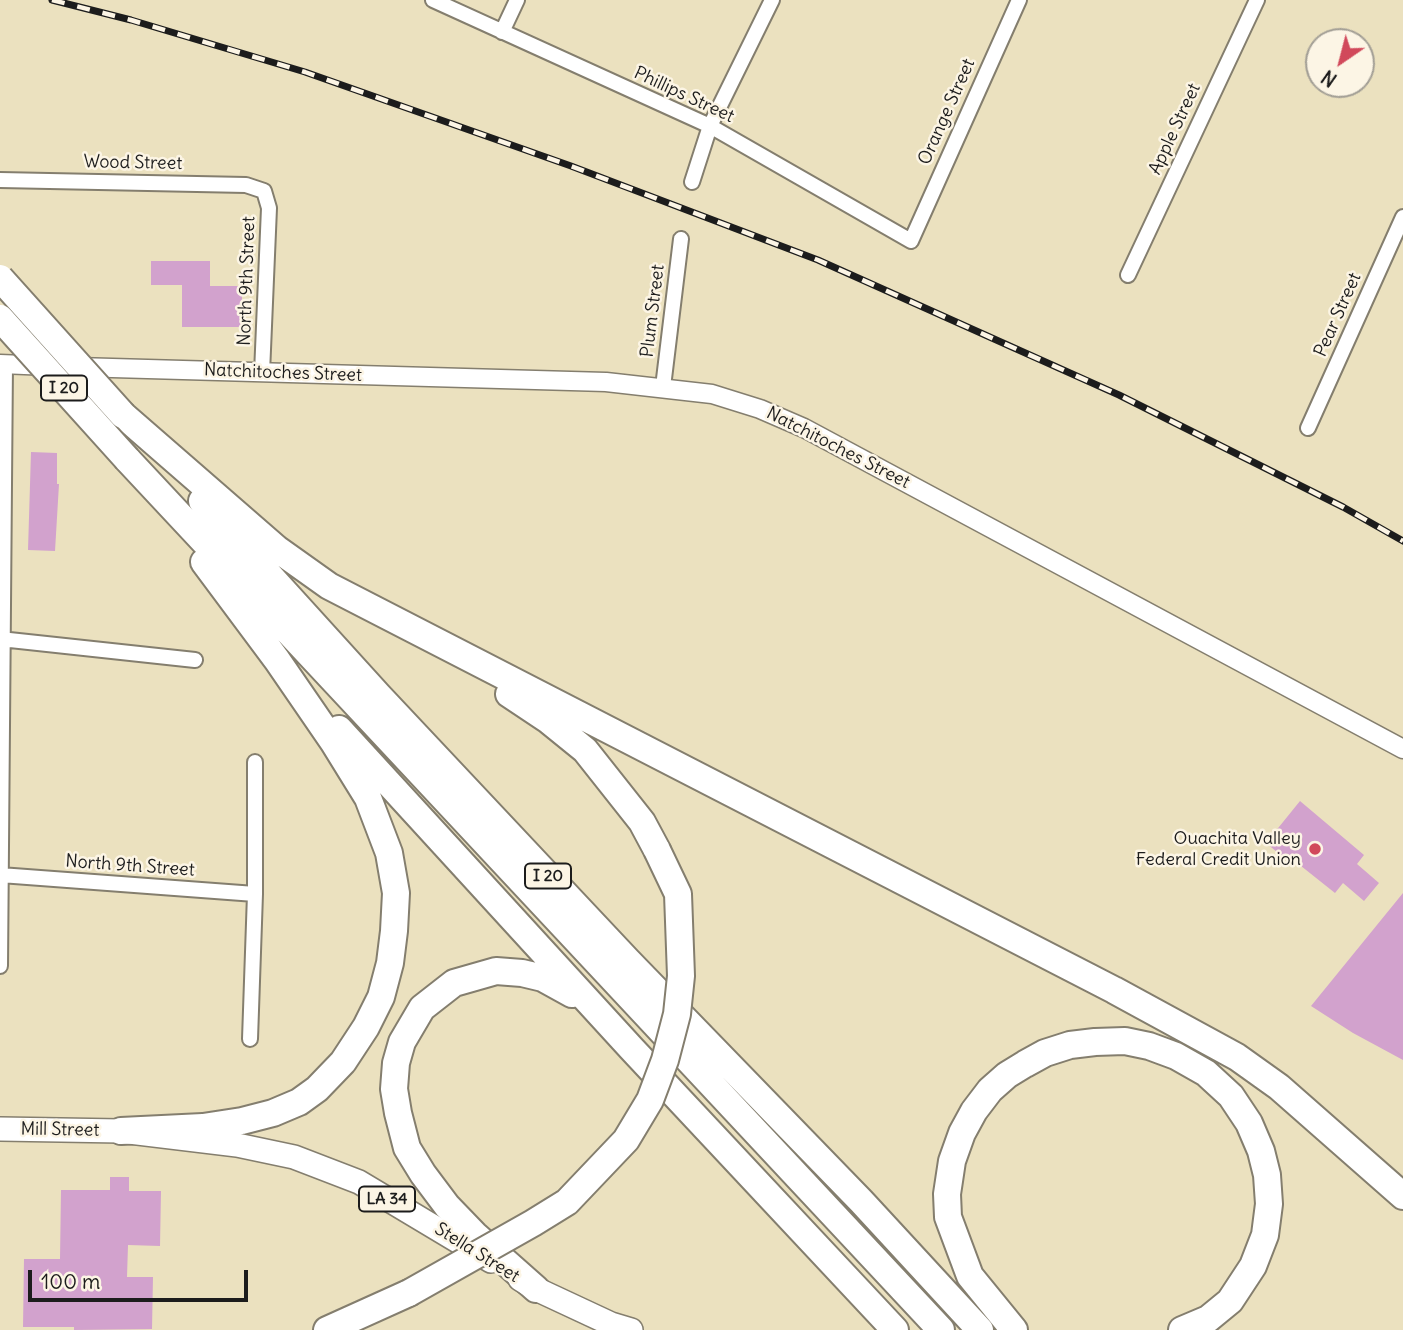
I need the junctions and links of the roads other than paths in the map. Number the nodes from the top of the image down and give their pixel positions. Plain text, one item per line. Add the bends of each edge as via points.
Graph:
1 (433, 0) edge
2 (517, 0) edge
3 (772, 0) edge
4 (1019, 0) edge
5 (1257, 0) edge
6 (502, 32) junction
7 (710, 126) junction
8 (0, 180) edge
9 (692, 183) dead end
10 (264, 191) joint
11 (1403, 217) edge
12 (681, 239) dead end
13 (911, 241) joint
14 (1128, 275) dead end
15 (0, 278) edge
16 (0, 318) edge
17 (3, 365) edge
18 (262, 373) junction
19 (663, 387) junction
20 (123, 415) junction
21 (1308, 428) dead end
22 (127, 459) junction
23 (329, 586) junction
24 (1, 640) edge
25 (195, 660) dead end
26 (277, 660) junction
27 (1403, 749) edge
28 (255, 762) dead end
29 (1, 875) edge
30 (255, 894) junction
31 (0, 966) edge
32 (250, 1039) dead end
33 (631, 1048) junction
34 (0, 1129) edge
35 (121, 1131) junction
36 (1403, 1196) edge
37 (536, 1289) junction
38 (327, 1330) edge
39 (631, 1330) edge
40 (895, 1330) edge
41 (941, 1330) edge
42 (980, 1330) edge
43 (1014, 1330) edge
44 (1182, 1330) edge

1 - 6 street, Phillips Street
2 - 6 street
3 - 7 street
4 - 13 street, Orange Street
5 - 14 street, Apple Street
6 - 7 street, Phillips Street
7 - 9 street
7 - 13 street, Phillips Street
8 - 10 street, Wood Street via 246,185
10 - 18 street, North 9th Street via 269,208
11 - 21 street, Pear Street
12 - 19 street, Plum Street
15 - 20 highway, I 20, bridge
16 - 22 highway, I 20, bridge
17 - 18 street, Natchitoches Street
17 - 24 street
18 - 19 street, Natchitoches Street
19 - 27 street, Natchitoches Street via 712,394 804,428
20 - 23 highway via 277,549
20 - 42 highway, I 20 via 378,695
22 - 26 highway
22 - 41 highway, I 20
23 - 36 highway via 1237,1057 1289,1095
23 - 38 highway, bridge via 485,677 585,750 642,822 678,894 681,975 677,1014 650,1100 625,1140 566,1202 409,1293
24 - 25 street
24 - 29 street
26 - 33 highway
26 - 35 highway via 368,798 388,853 396,893 394,931 380,997 343,1062 299,1102 242,1121
28 - 30 street
29 - 30 street, North 9th Street
29 - 31 street
30 - 32 street
33 - 37 highway via 569,992 543,978 496,971 454,983 438,995 422,1008 402,1042 394,1089 407,1148 447,1206
33 - 40 highway
34 - 35 main road, Mill Street / LA 34
35 - 37 main road, Stella Street / LA 34 via 294,1157 359,1182
37 - 39 main road, Stella Street / LA 34
43 - 44 highway via 970,1276 948,1216 952,1161 961,1133 990,1090 1025,1064 1070,1045 1125,1041 1176,1056 1206,1073 1231,1096 1249,1123 1267,1175 1265,1235 1253,1266 1230,1301 1208,1319

